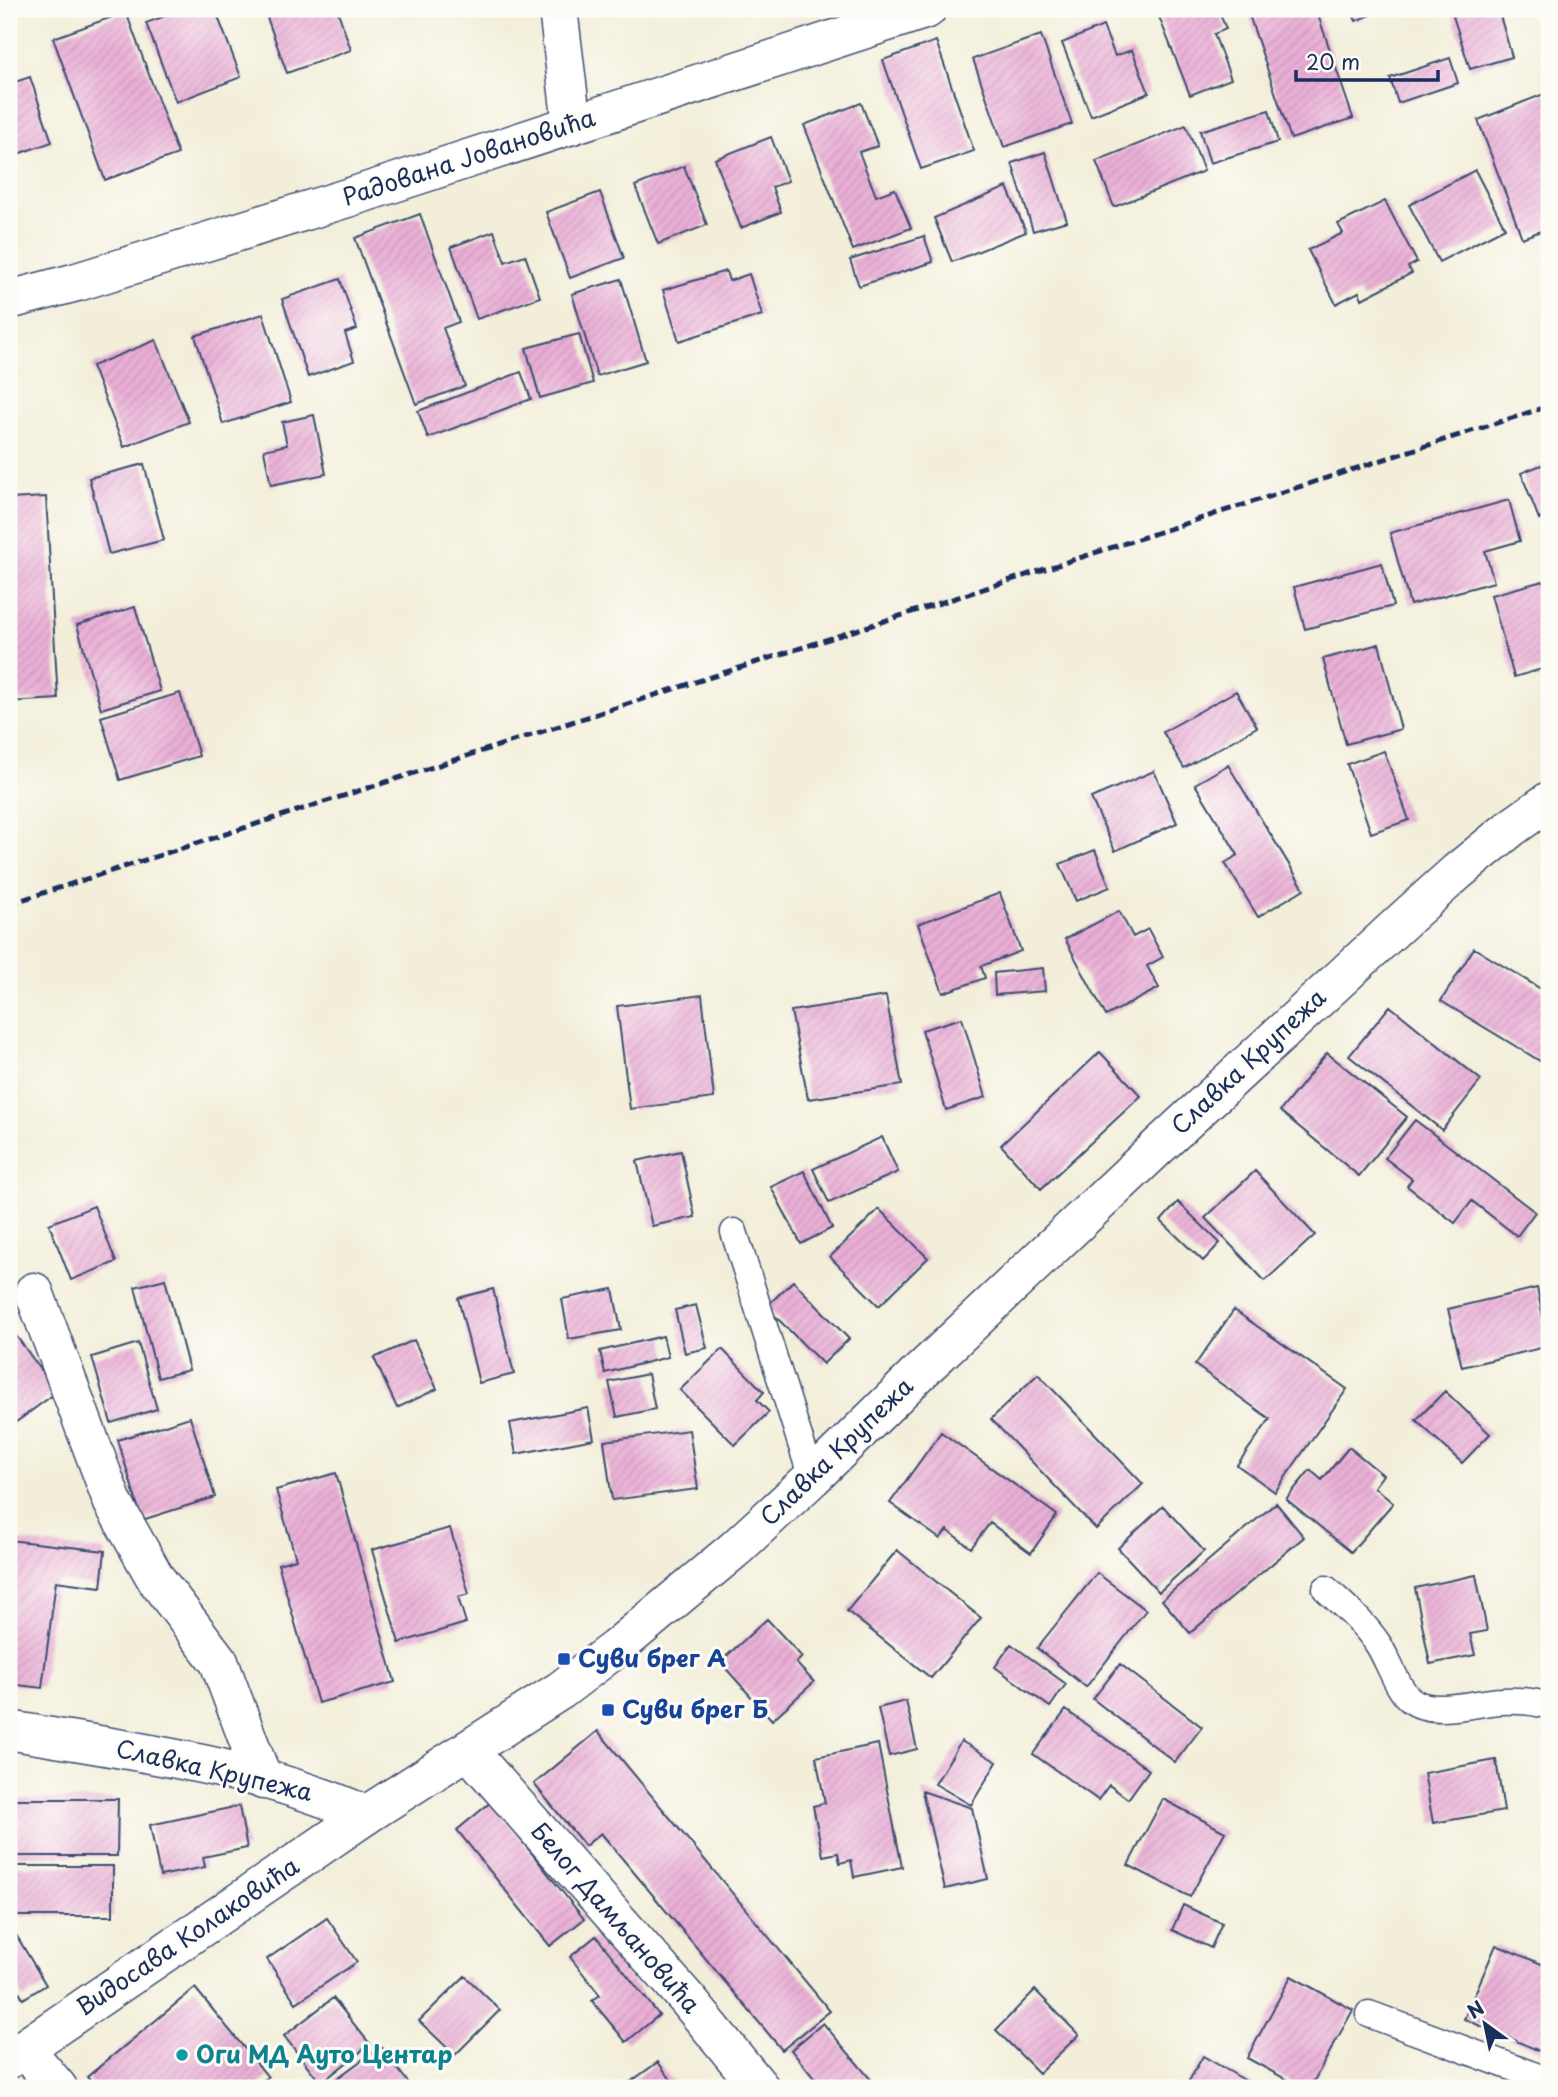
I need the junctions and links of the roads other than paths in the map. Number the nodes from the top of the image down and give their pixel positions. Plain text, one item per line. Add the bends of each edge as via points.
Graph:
1 (558, 9) edge
2 (927, 9) edge
3 (572, 125) junction
4 (9, 300) edge
5 (1549, 801) edge
6 (734, 1232) dead end
7 (34, 1292) dead end
8 (812, 1478) junction
9 (1326, 1589) dead end
10 (1549, 1706) edge
11 (9, 1730) edge
12 (468, 1750) junction
13 (263, 1780) junction
14 (366, 1815) junction
15 (1370, 2014) dead end
16 (17, 2054) edge
17 (1549, 2081) edge
18 (58, 2088) edge
19 (760, 2088) edge

1 - 3 street
2 - 3 street, Радована Јовановића
3 - 4 street, Радована Јовановића via 172,254
5 - 8 street, Славка Крупежа via 1457,872 1359,960
6 - 8 lane
7 - 13 street via 113,1503 156,1579 219,1662
8 - 12 street, Славка Крупежа via 615,1650
9 - 10 lane via 1377,1642 1412,1702 1449,1708 1501,1701
11 - 13 street, Славка Крупежа via 187,1761
12 - 14 street, Славка Крупежа
12 - 19 street, Белог Дамљановића
13 - 14 street, Славка Крупежа via 299,1788
14 - 16 street, Видосава Колаковића
15 - 17 lane
16 - 18 street

